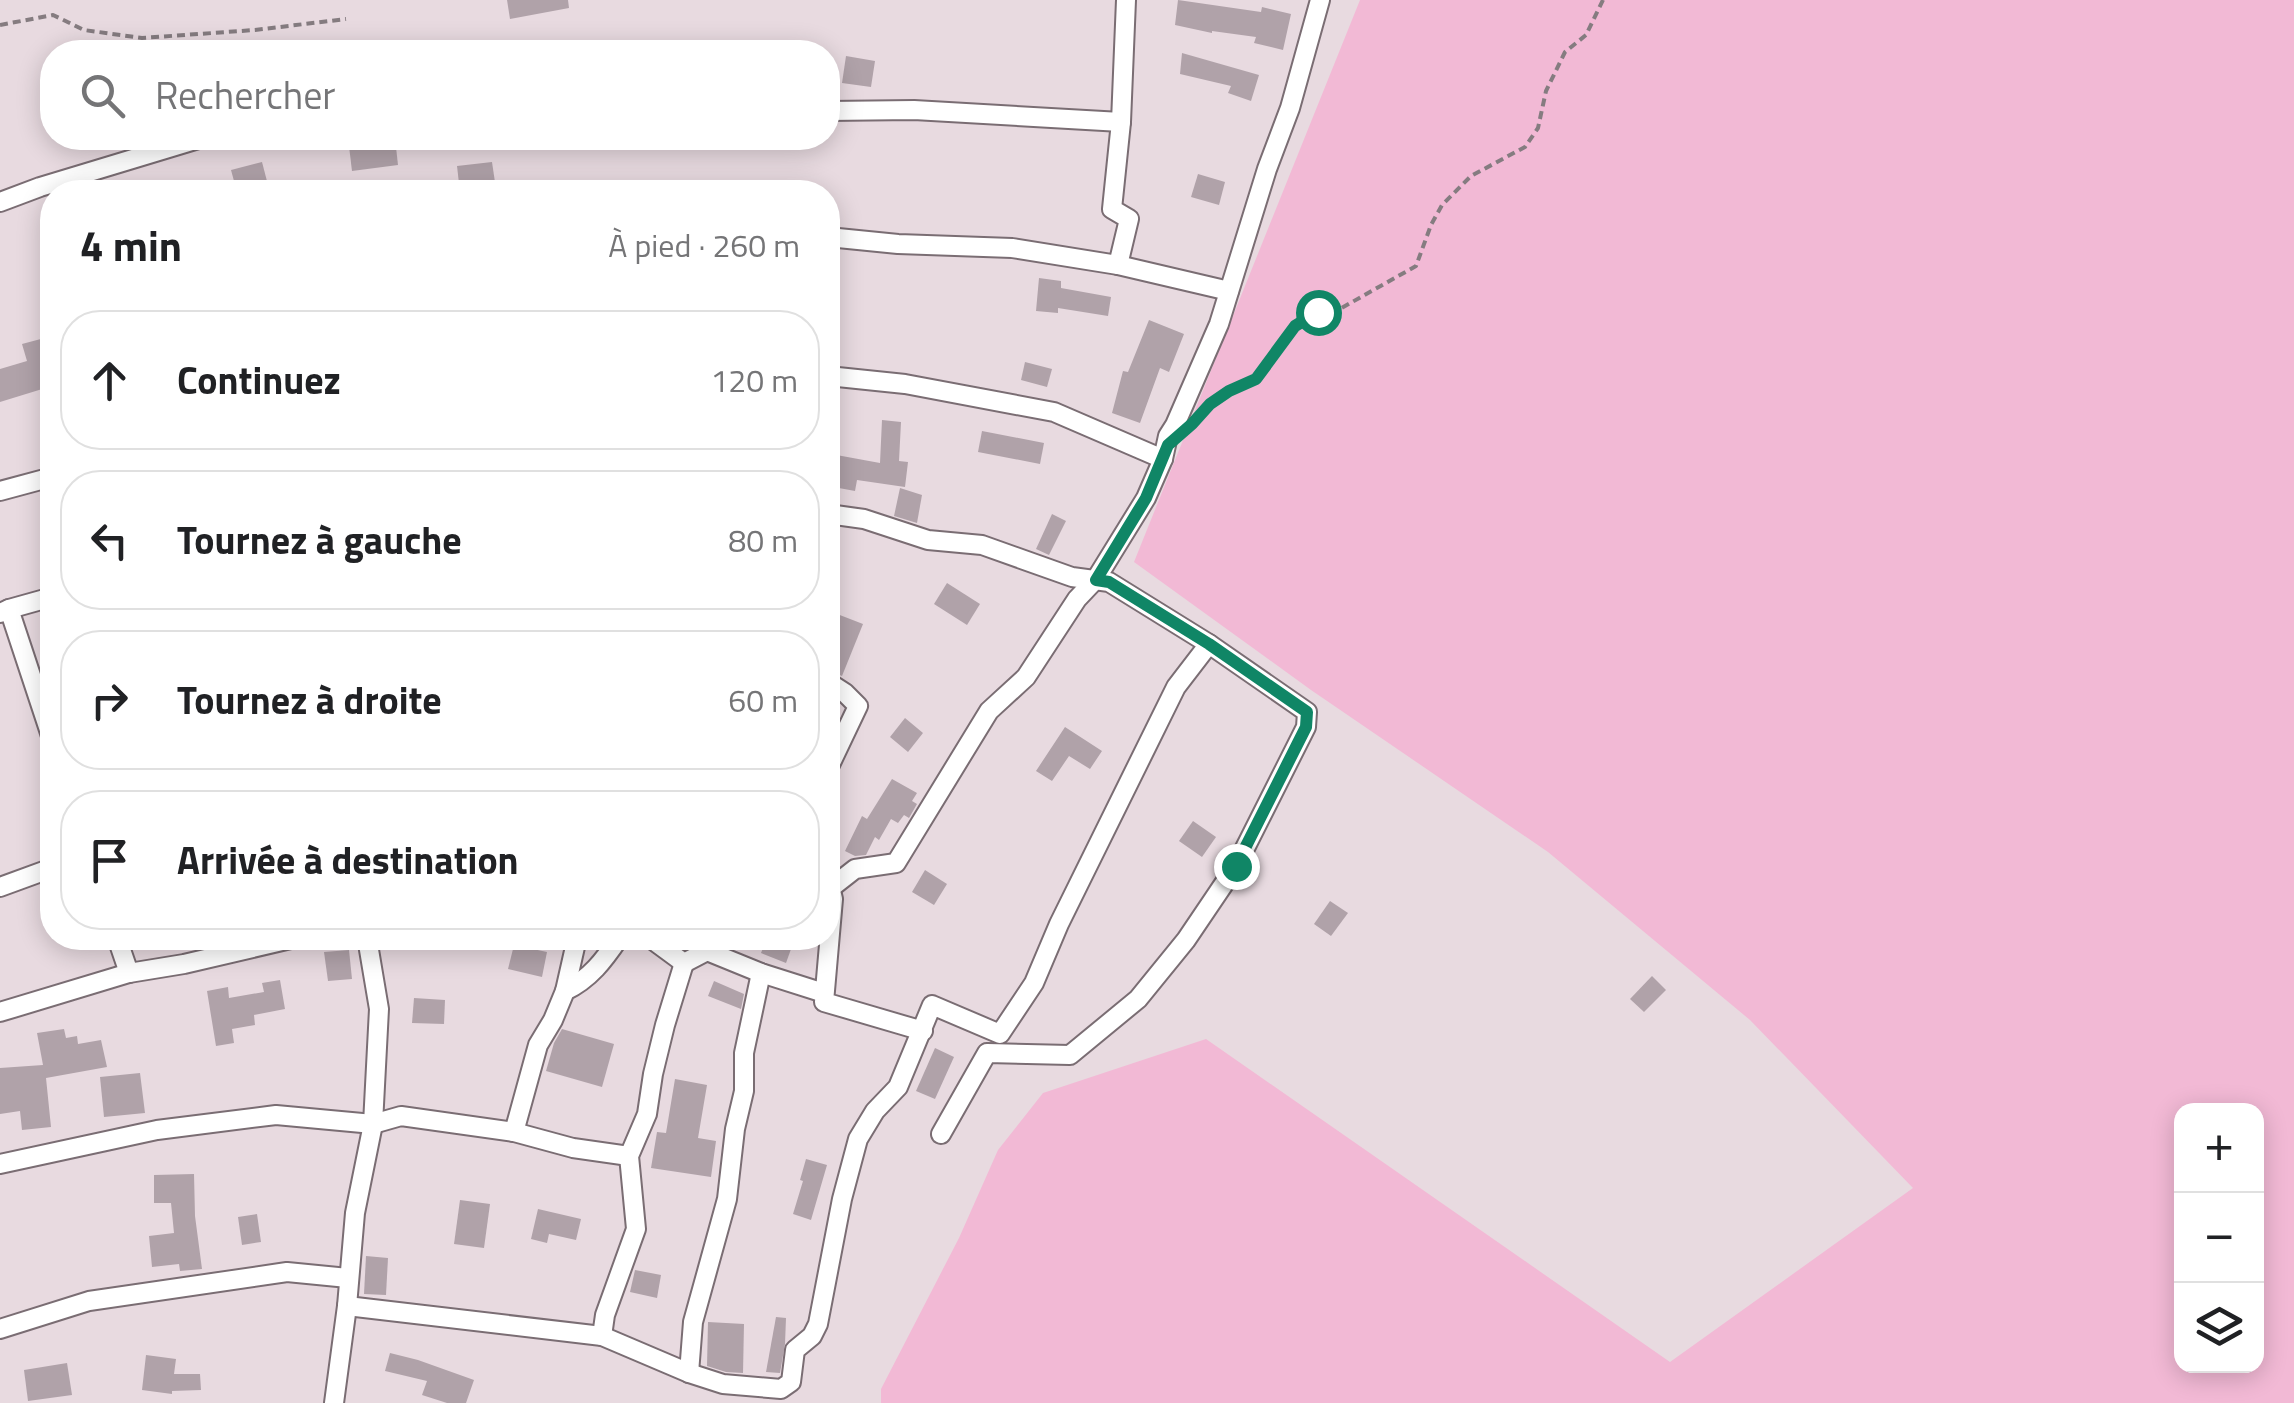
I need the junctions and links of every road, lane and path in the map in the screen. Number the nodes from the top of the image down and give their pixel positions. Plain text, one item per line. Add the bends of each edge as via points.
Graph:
1 (1126, 0) edge
2 (1320, 0) edge
3 (1602, 0) edge
4 (346, 19) dead end
5 (0, 25) edge
6 (840, 111) edge
7 (1121, 122) junction
8 (162, 150) edge
9 (63, 180) edge
10 (40, 187) edge
11 (0, 202) edge
12 (840, 238) edge
13 (1118, 265) junction
14 (1230, 291) junction
15 (840, 377) edge
16 (1192, 424) dead end
17 (1162, 459) junction
18 (40, 480) edge
19 (0, 492) edge
20 (840, 516) edge
21 (1096, 580) junction
22 (40, 601) edge
23 (5, 611) edge
24 (1209, 644) junction
25 (840, 690) edge
26 (40, 706) edge
27 (840, 744) edge
28 (40, 872) edge
29 (840, 877) edge
30 (0, 887) edge
31 (121, 950) edge
32 (244, 950) edge
33 (369, 950) edge
34 (574, 950) edge
35 (611, 950) edge
36 (666, 950) edge
37 (828, 950) edge
38 (684, 963) junction
39 (760, 973) junction
40 (129, 974) junction
41 (565, 991) junction
42 (824, 993) junction
43 (0, 1012) edge
44 (923, 1031) junction
45 (1000, 1034) junction
46 (986, 1053) junction
47 (372, 1124) junction
48 (514, 1132) junction
49 (941, 1134) dead end
50 (629, 1156) junction
51 (0, 1164) edge
52 (348, 1278) junction
53 (347, 1306) junction
54 (0, 1329) edge
55 (602, 1336) junction
56 (689, 1374) junction
57 (334, 1403) edge

1 - 7 street
2 - 14 street
3 - 16 path via 1546,91 1538,128 1525,146 1471,176 1442,205 1416,266 1295,326 1256,379 1210,404
4 - 5 path via 142,38 84,30 53,15
6 - 7 street
7 - 13 street via 1112,208 1129,219
8 - 9 street
10 - 11 street
12 - 13 street via 1012,248
13 - 14 street
14 - 17 street
15 - 17 street via 1054,412
17 - 21 street
18 - 19 street
20 - 21 street via 928,540 982,545
21 - 24 street
21 - 29 street via 1026,676 988,711 896,863
22 - 23 street
23 - 26 street
24 - 45 street via 1176,686 1034,983
24 - 46 street via 1308,718 1236,866 1138,1000 1070,1054
25 - 27 street via 858,706
28 - 30 street
31 - 40 street
32 - 40 street
33 - 47 street via 379,1010
34 - 41 street
35 - 41 street via 583,982
36 - 38 street
37 - 42 street
38 - 39 street via 707,951
38 - 50 street via 647,1114
39 - 42 street
39 - 56 street via 727,1198 692,1322
40 - 43 street
41 - 48 street via 538,1045
42 - 44 street via 824,1002
44 - 45 street via 932,1004
44 - 56 street via 898,1087 858,1139 818,1324 795,1350 792,1382 781,1389
45 - 46 street
46 - 49 street
47 - 48 street via 401,1116
47 - 51 street via 276,1115 157,1130
47 - 52 street
48 - 50 street
50 - 55 street via 636,1229
52 - 53 street
52 - 54 street via 287,1272 89,1301
53 - 55 street
53 - 57 street
55 - 56 street

